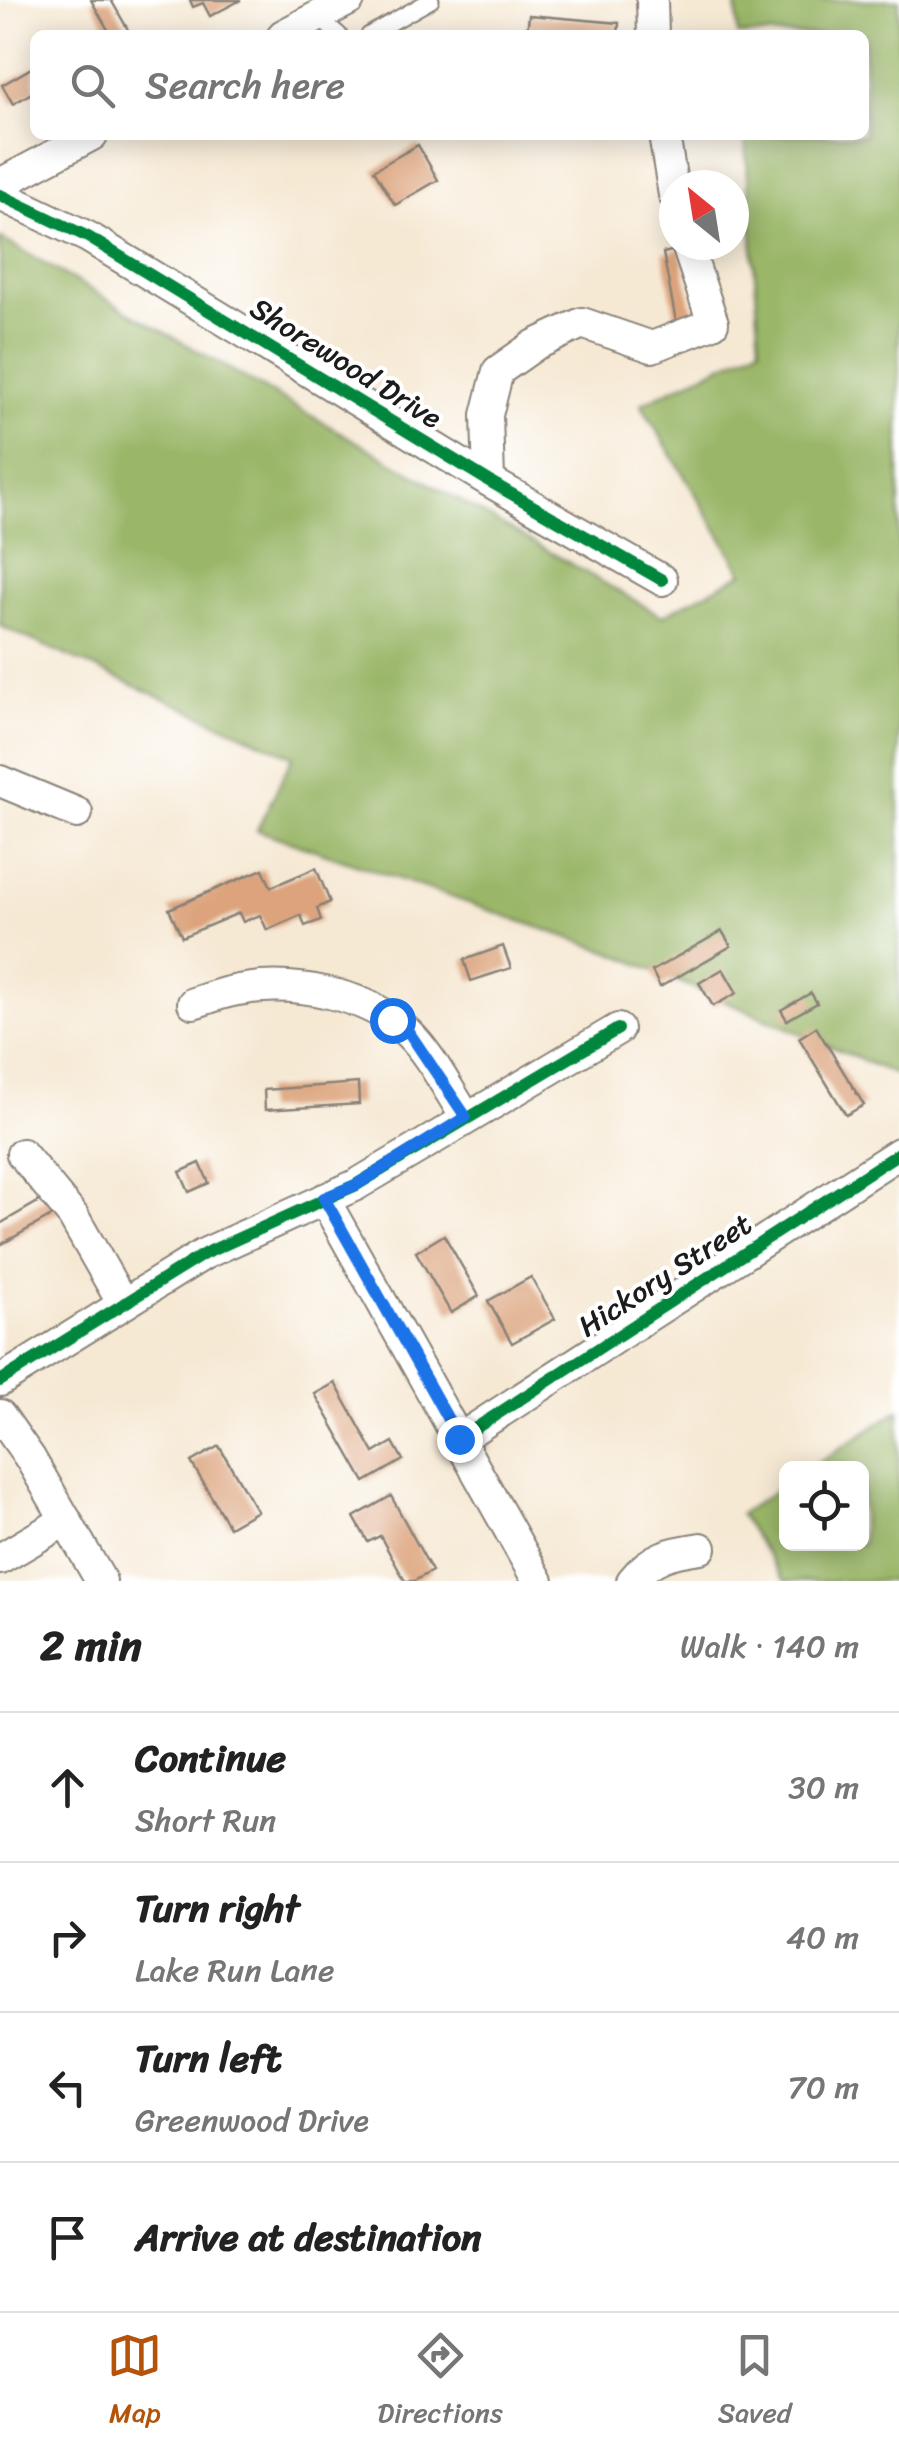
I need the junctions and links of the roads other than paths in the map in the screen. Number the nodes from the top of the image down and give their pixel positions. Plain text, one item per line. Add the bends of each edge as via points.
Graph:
1 (349, 0) edge
2 (431, 0) edge
3 (652, 0) edge
4 (328, 26) edge
5 (378, 30) edge
6 (653, 30) edge
7 (83, 140) edge
8 (665, 140) edge
9 (670, 170) edge
10 (0, 184) edge
11 (0, 194) edge
12 (693, 260) edge
13 (489, 480) junction
14 (662, 580) dead end
15 (0, 781) edge
16 (78, 813) dead end
17 (192, 1003) dead end
18 (618, 1029) dead end
19 (466, 1117) junction
20 (22, 1154) dead end
21 (899, 1154) edge
22 (324, 1198) junction
23 (123, 1304) junction
24 (0, 1380) edge
25 (0, 1415) edge
26 (459, 1439) junction
27 (66, 1520) junction
28 (701, 1548) dead end
29 (0, 1559) edge
30 (101, 1581) edge
31 (538, 1581) edge
32 (632, 1581) edge

1 - 4 street
2 - 5 lane
3 - 6 street
7 - 10 street
8 - 9 street
11 - 13 street, Shorewood Drive via 88,236
12 - 13 street via 713,322 652,347 582,323 498,371 487,415
13 - 14 street, Shorewood Drive
15 - 16 street
17 - 19 street via 257,988 298,988 359,1002 410,1034
18 - 19 street
19 - 22 street
20 - 23 street via 72,1216
21 - 26 street, Hickory Street
22 - 23 street via 204,1254
22 - 26 street
23 - 24 street
25 - 27 street
26 - 31 street
27 - 29 street
27 - 30 street
28 - 32 street via 668,1552

